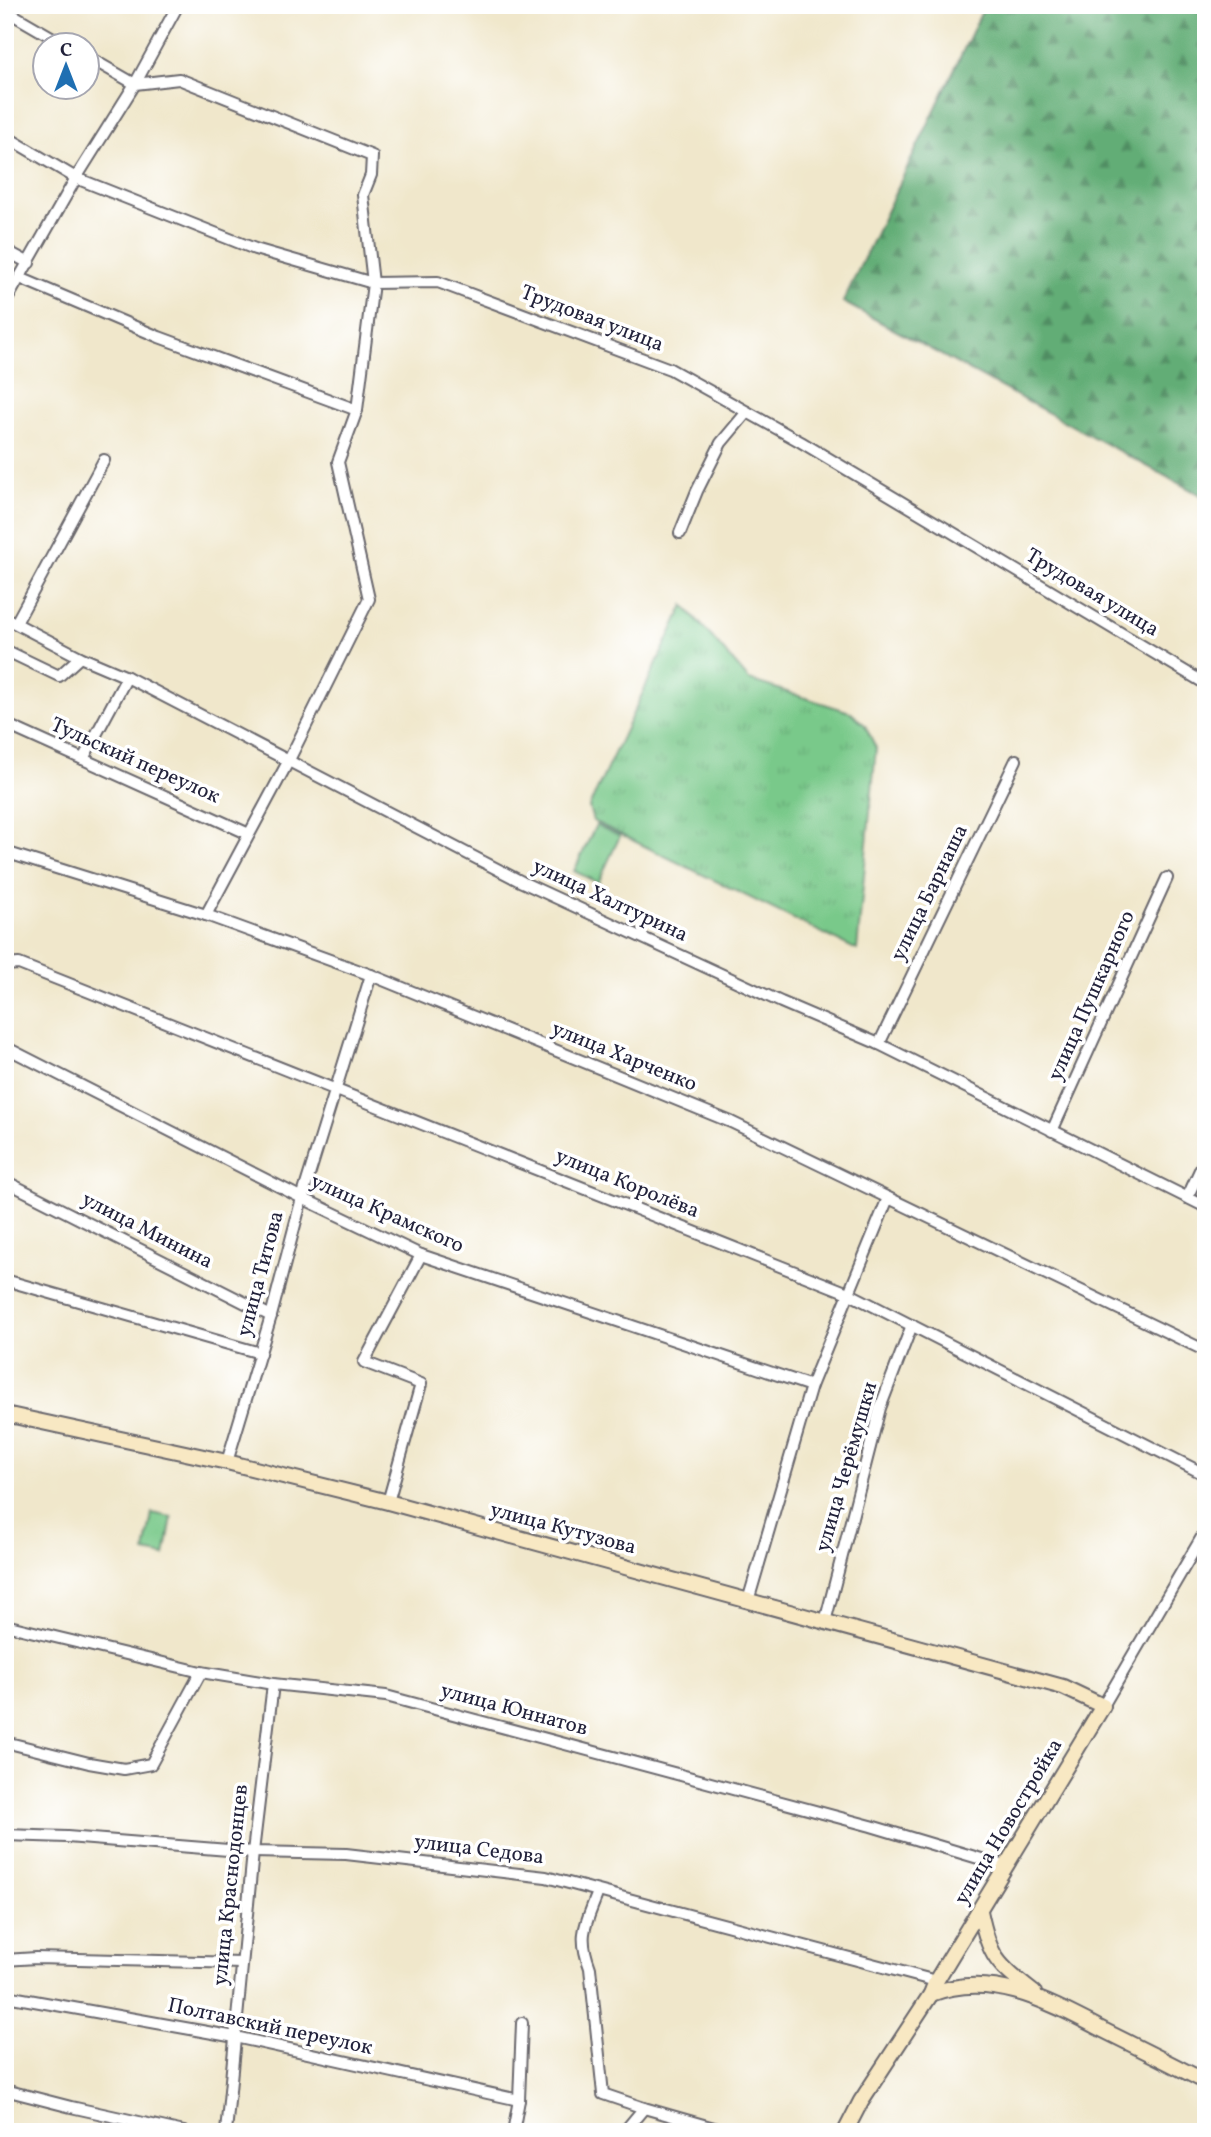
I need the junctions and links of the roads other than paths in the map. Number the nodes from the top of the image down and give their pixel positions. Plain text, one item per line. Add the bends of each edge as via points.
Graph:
1 (178, 5) edge
2 (5, 10) edge
3 (43, 32) edge
4 (102, 65) edge
5 (135, 84) junction
6 (5, 136) edge
7 (76, 178) junction
8 (5, 250) edge
9 (29, 263) junction
10 (20, 278) junction
11 (373, 283) junction
12 (5, 303) edge
13 (357, 410) junction
14 (747, 412) junction
15 (104, 460) dead end
16 (680, 533) dead end
17 (11, 620) edge
18 (5, 650) edge
19 (80, 657) junction
20 (127, 677) junction
21 (1206, 684) edge
22 (5, 724) edge
23 (83, 759) junction
24 (289, 760) junction
25 (1016, 760) dead end
26 (249, 834) junction
27 (5, 852) edge
28 (1167, 878) dead end
29 (206, 915) junction
30 (5, 965) edge
31 (371, 975) junction
32 (879, 1044) junction
33 (5, 1047) edge
34 (337, 1090) junction
35 (1052, 1131) junction
36 (1206, 1157) edge
37 (5, 1181) edge
38 (302, 1198) junction
39 (888, 1198) junction
40 (1187, 1198) junction
41 (1206, 1207) edge
42 (421, 1255) junction
43 (5, 1280) edge
44 (848, 1293) junction
45 (271, 1316) junction
46 (912, 1325) junction
47 (1206, 1351) edge
48 (260, 1353) junction
49 (811, 1386) junction
50 (5, 1414) edge
51 (228, 1462) junction
52 (1206, 1475) edge
53 (388, 1503) junction
54 (1206, 1530) edge
55 (748, 1601) junction
56 (825, 1622) junction
57 (5, 1625) edge
58 (201, 1672) junction
59 (273, 1684) junction
60 (1103, 1706) junction
61 (5, 1742) edge
62 (5, 1835) edge
63 (253, 1852) junction
64 (1005, 1866) junction
65 (598, 1892) junction
66 (980, 1911) junction
67 (5, 1960) edge
68 (242, 1963) junction
69 (934, 1988) junction
70 (12, 1997) dead end
71 (1041, 1998) junction
72 (522, 2023) dead end
73 (235, 2037) junction
74 (1206, 2082) edge
75 (5, 2090) edge
76 (519, 2100) junction
77 (645, 2109) junction
78 (184, 2132) edge
79 (226, 2132) edge
80 (513, 2132) edge
81 (624, 2132) edge
82 (727, 2132) edge
83 (845, 2132) edge

1 - 5 street
2 - 3 street
4 - 5 street
5 - 7 street
5 - 11 street via 179,79 372,156 363,195
6 - 7 street, Трудовая улица
7 - 9 street
7 - 11 street, Трудовая улица via 255,249
8 - 9 street
9 - 10 street
10 - 12 street
10 - 13 street via 159,337
11 - 13 street
11 - 14 street, Трудовая улица via 438,282 670,369
13 - 24 street via 338,462 369,599
14 - 16 street via 721,443
14 - 21 street, Трудовая улица
15 - 17 street
17 - 19 street, улица Халтурина
18 - 19 street via 59,676
19 - 20 street, улица Халтурина
20 - 23 street
20 - 24 street, улица Халтурина
22 - 23 street, Тульский переулок
23 - 26 street, Тульский переулок
24 - 26 street
24 - 32 street, улица Халтурина via 522,882
25 - 32 street, улица Барнаша
26 - 29 street
27 - 29 street, улица Харченко
28 - 35 street, улица Пушкарного
29 - 31 street, улица Харченко
30 - 34 street, улица Королёва via 19,964
31 - 34 street, улица Титова
31 - 39 street, улица Харченко via 731,1122
32 - 35 street, улица Халтурина
33 - 38 street, улица Крамского
34 - 38 street, улица Титова
34 - 44 street, улица Королёва
35 - 40 street, улица Халтурина
36 - 40 street
37 - 45 street, улица Минина
38 - 42 street, улица Крамского
38 - 45 street, улица Титова
39 - 44 street
39 - 47 street, улица Харченко
40 - 41 street, улица Халтурина
42 - 49 street, улица Крамского
42 - 53 street via 364,1362 421,1384
43 - 48 street
44 - 46 street, улица Королёва
44 - 49 street
45 - 48 street, улица Титова
46 - 52 street, улица Королёва
46 - 56 street, улица Черёмушки via 880,1408
48 - 51 street, улица Титова
49 - 55 street
50 - 51 main road, улица Кутузова
51 - 53 main road, улица Кутузова
53 - 55 main road, улица Кутузова
54 - 60 street, улица Новостройка
55 - 56 main road, улица Кутузова
56 - 60 main road, улица Кутузова via 1063,1687
57 - 58 street, улица Юннатов
58 - 59 street, улица Юннатов
58 - 61 street via 151,1764 124,1769
59 - 63 street, улица Краснодонцев
59 - 64 street, улица Юннатов via 386,1696
60 - 64 main road, улица Новостройка
62 - 63 street, улица Седова
63 - 65 street, улица Седова via 346,1854 547,1877
63 - 68 street, улица Краснодонцев
64 - 66 main road, улица Новостройка
65 - 69 street, улица Седова
65 - 77 street via 582,1934 582,1949 590,1968 603,2094
66 - 69 main road, улица Новостройка
66 - 71 main road via 994,1957
67 - 68 street
68 - 73 street, улица Краснодонцев
69 - 71 main road via 1003,1987
69 - 83 main road, улица Новостройка
70 - 73 street, Полтавский переулок
71 - 74 main road
72 - 76 street
73 - 76 street, Полтавский переулок
73 - 79 street, улица Краснодонцев
75 - 78 street
76 - 80 street
77 - 81 street
77 - 82 street

